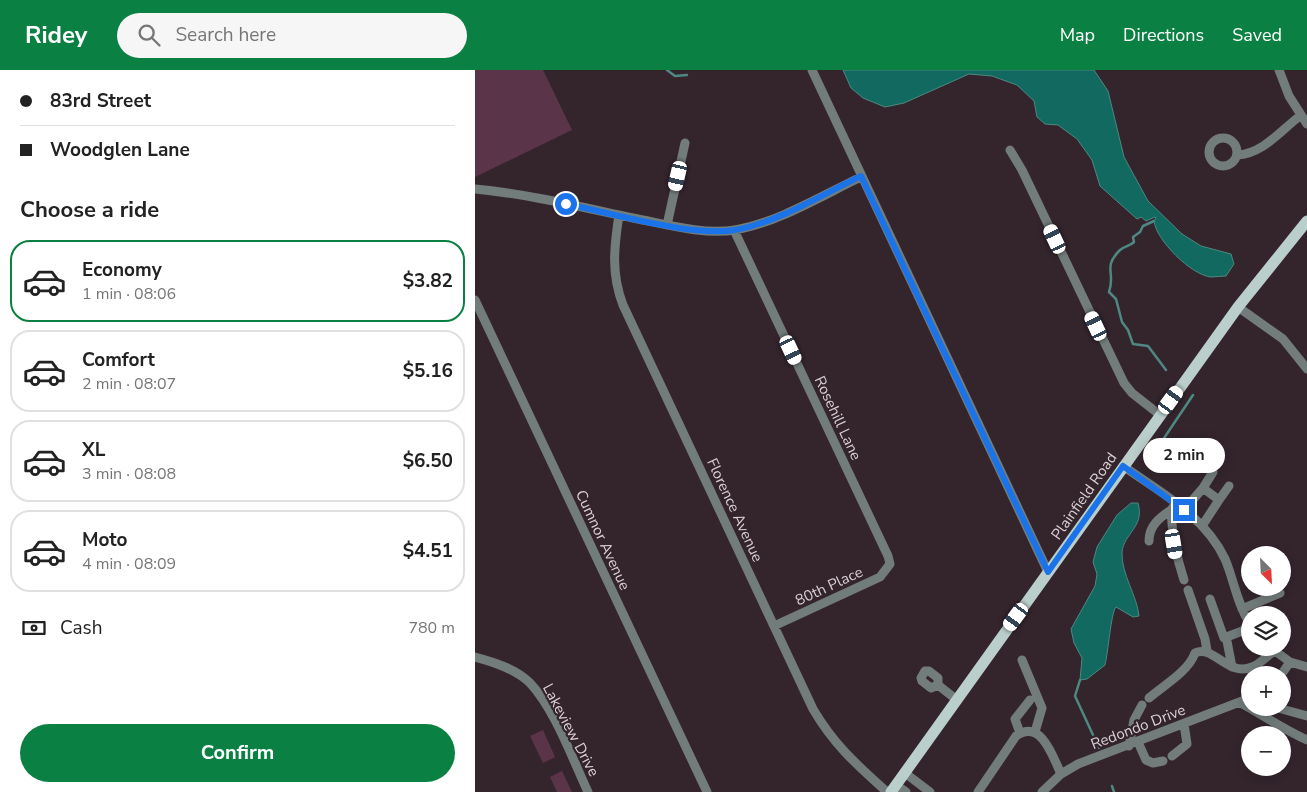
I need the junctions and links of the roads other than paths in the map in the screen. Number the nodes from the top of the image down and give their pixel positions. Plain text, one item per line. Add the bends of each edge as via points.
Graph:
1 (813, 70) edge
2 (1279, 70) edge
3 (1300, 116) junction
4 (1307, 124) edge
5 (685, 144) dead end
6 (1010, 150) dead end
7 (1237, 155) dead end
8 (861, 176) junction
9 (475, 189) edge
10 (619, 215) junction
11 (1307, 221) edge
12 (667, 225) junction
13 (734, 230) junction
14 (475, 300) edge
15 (1237, 307) junction
16 (1307, 369) edge
17 (1160, 415) junction
18 (1123, 466) junction
19 (1213, 472) dead end
20 (1229, 486) dead end
21 (1203, 488) junction
22 (1219, 500) junction
23 (1173, 507) junction
24 (1184, 510) junction
25 (1202, 526) junction
26 (1149, 541) dead end
27 (890, 564) joint
28 (1048, 572) junction
29 (1184, 580) dead end
30 (1187, 590) dead end
31 (1273, 596) edge
32 (1209, 599) dead end
33 (1241, 606) edge
34 (1249, 606) edge
35 (774, 626) junction
36 (1241, 631) edge
37 (1227, 641) dead end
38 (1207, 651) junction
39 (1264, 656) edge
40 (1282, 656) edge
41 (475, 657) edge
42 (1022, 660) dead end
43 (1290, 662) junction
44 (1287, 666) edge
45 (1232, 667) junction
46 (1307, 667) edge
47 (938, 685) dead end
48 (957, 700) junction
49 (1029, 700) dead end
50 (1239, 702) joint
51 (1291, 712) edge
52 (1307, 716) edge
53 (1184, 724) junction
54 (1035, 732) junction
55 (1020, 733) junction
56 (1307, 740) edge
57 (1133, 744) junction
58 (1172, 756) dead end
59 (1163, 760) dead end
60 (905, 773) junction
61 (1061, 774) junction
62 (891, 790) edge
63 (588, 792) edge
64 (707, 792) edge
65 (906, 792) edge
66 (930, 792) edge
67 (978, 792) edge
68 (1042, 792) edge

1 - 8 street
2 - 3 street
3 - 4 street
3 - 7 street via 1262,148
5 - 12 street
6 - 17 street via 1124,383
8 - 13 street via 775,217
8 - 28 street
9 - 10 street
10 - 12 street
10 - 35 street, Florence Avenue via 614,264 620,297
11 - 15 main road, Plainfield Road
12 - 13 street via 699,230
13 - 27 street, Rosehill Lane
14 - 64 street, Cumnor Avenue
15 - 16 street via 1283,339
15 - 17 main road, Plainfield Road
17 - 18 main road, Plainfield Road
18 - 23 street
18 - 28 main road, Plainfield Road
19 - 21 street
20 - 22 street
21 - 22 street
21 - 24 street
22 - 25 street
23 - 24 street
23 - 26 street via 1149,532
23 - 29 street via 1176,556
24 - 25 street
25 - 33 street via 1225,559
27 - 35 street, 80th Place via 880,577
28 - 48 main road, Plainfield Road
30 - 38 street
31 - 34 street
32 - 36 street via 1224,638
35 - 62 street, Florence Avenue via 824,728 845,754
37 - 45 street
38 - 45 street
38 - 57 street via 1195,653 1182,671 1145,701 1134,720
39 - 45 street via 1252,667
40 - 43 street
41 - 63 street, Lakeview Drive via 504,667 531,684 553,719
42 - 54 street via 1042,708
43 - 44 street
43 - 46 street
47 - 48 street
48 - 60 main road, Plainfield Road
49 - 55 street via 1015,719
50 - 53 street, Redondo Drive
50 - 56 street via 1275,725
51 - 52 street
53 - 57 street, Redondo Drive
53 - 58 street via 1187,744
54 - 55 street
54 - 61 street via 1043,738
55 - 67 street
57 - 59 street via 1146,760 1153,763
57 - 61 street, Redondo Drive via 1078,764
60 - 62 main road, Plainfield Road
60 - 66 street
61 - 68 street, Redondo Drive
62 - 65 street

